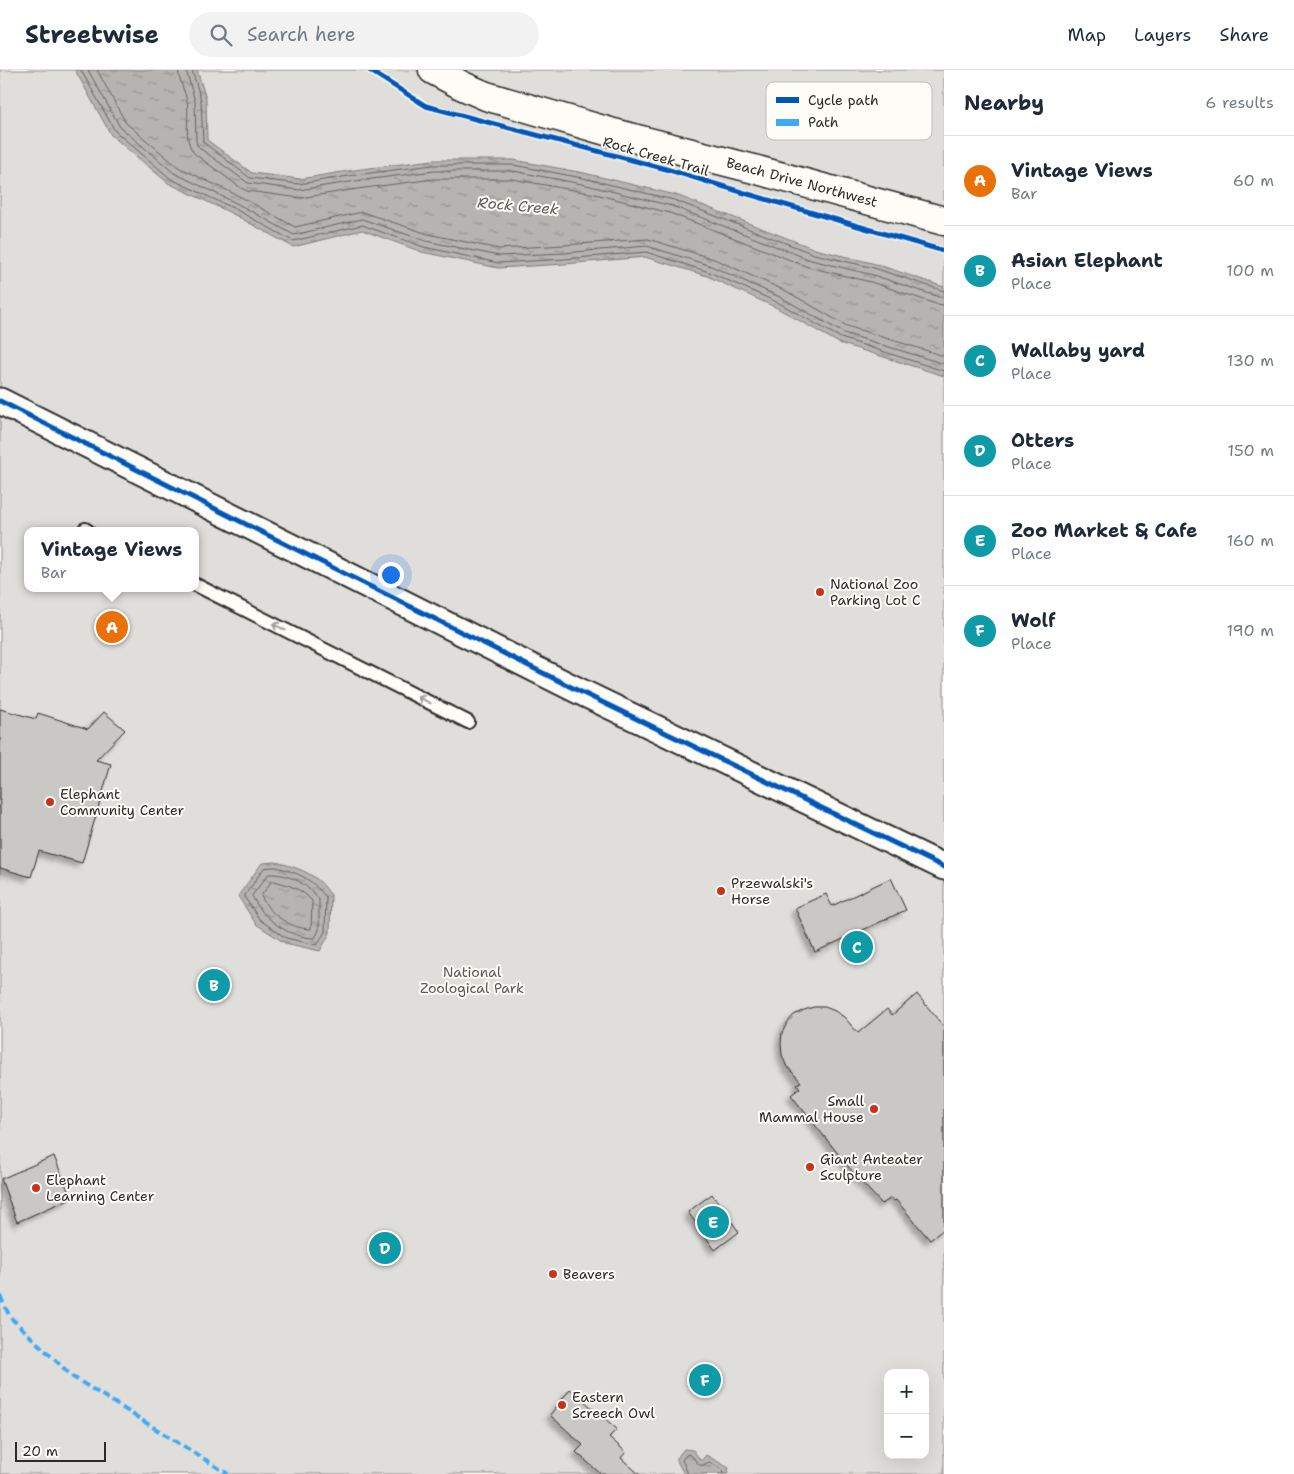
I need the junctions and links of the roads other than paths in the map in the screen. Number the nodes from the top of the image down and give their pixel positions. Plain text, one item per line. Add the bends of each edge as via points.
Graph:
1 (433, 70) edge
2 (944, 221) edge
3 (0, 401) edge
4 (199, 587) edge
5 (468, 722) dead end
6 (944, 867) edge

1 - 2 main road, Beach Drive Northwest via 495,98 610,132
3 - 6 street via 572,688
5 -> 4 lane

